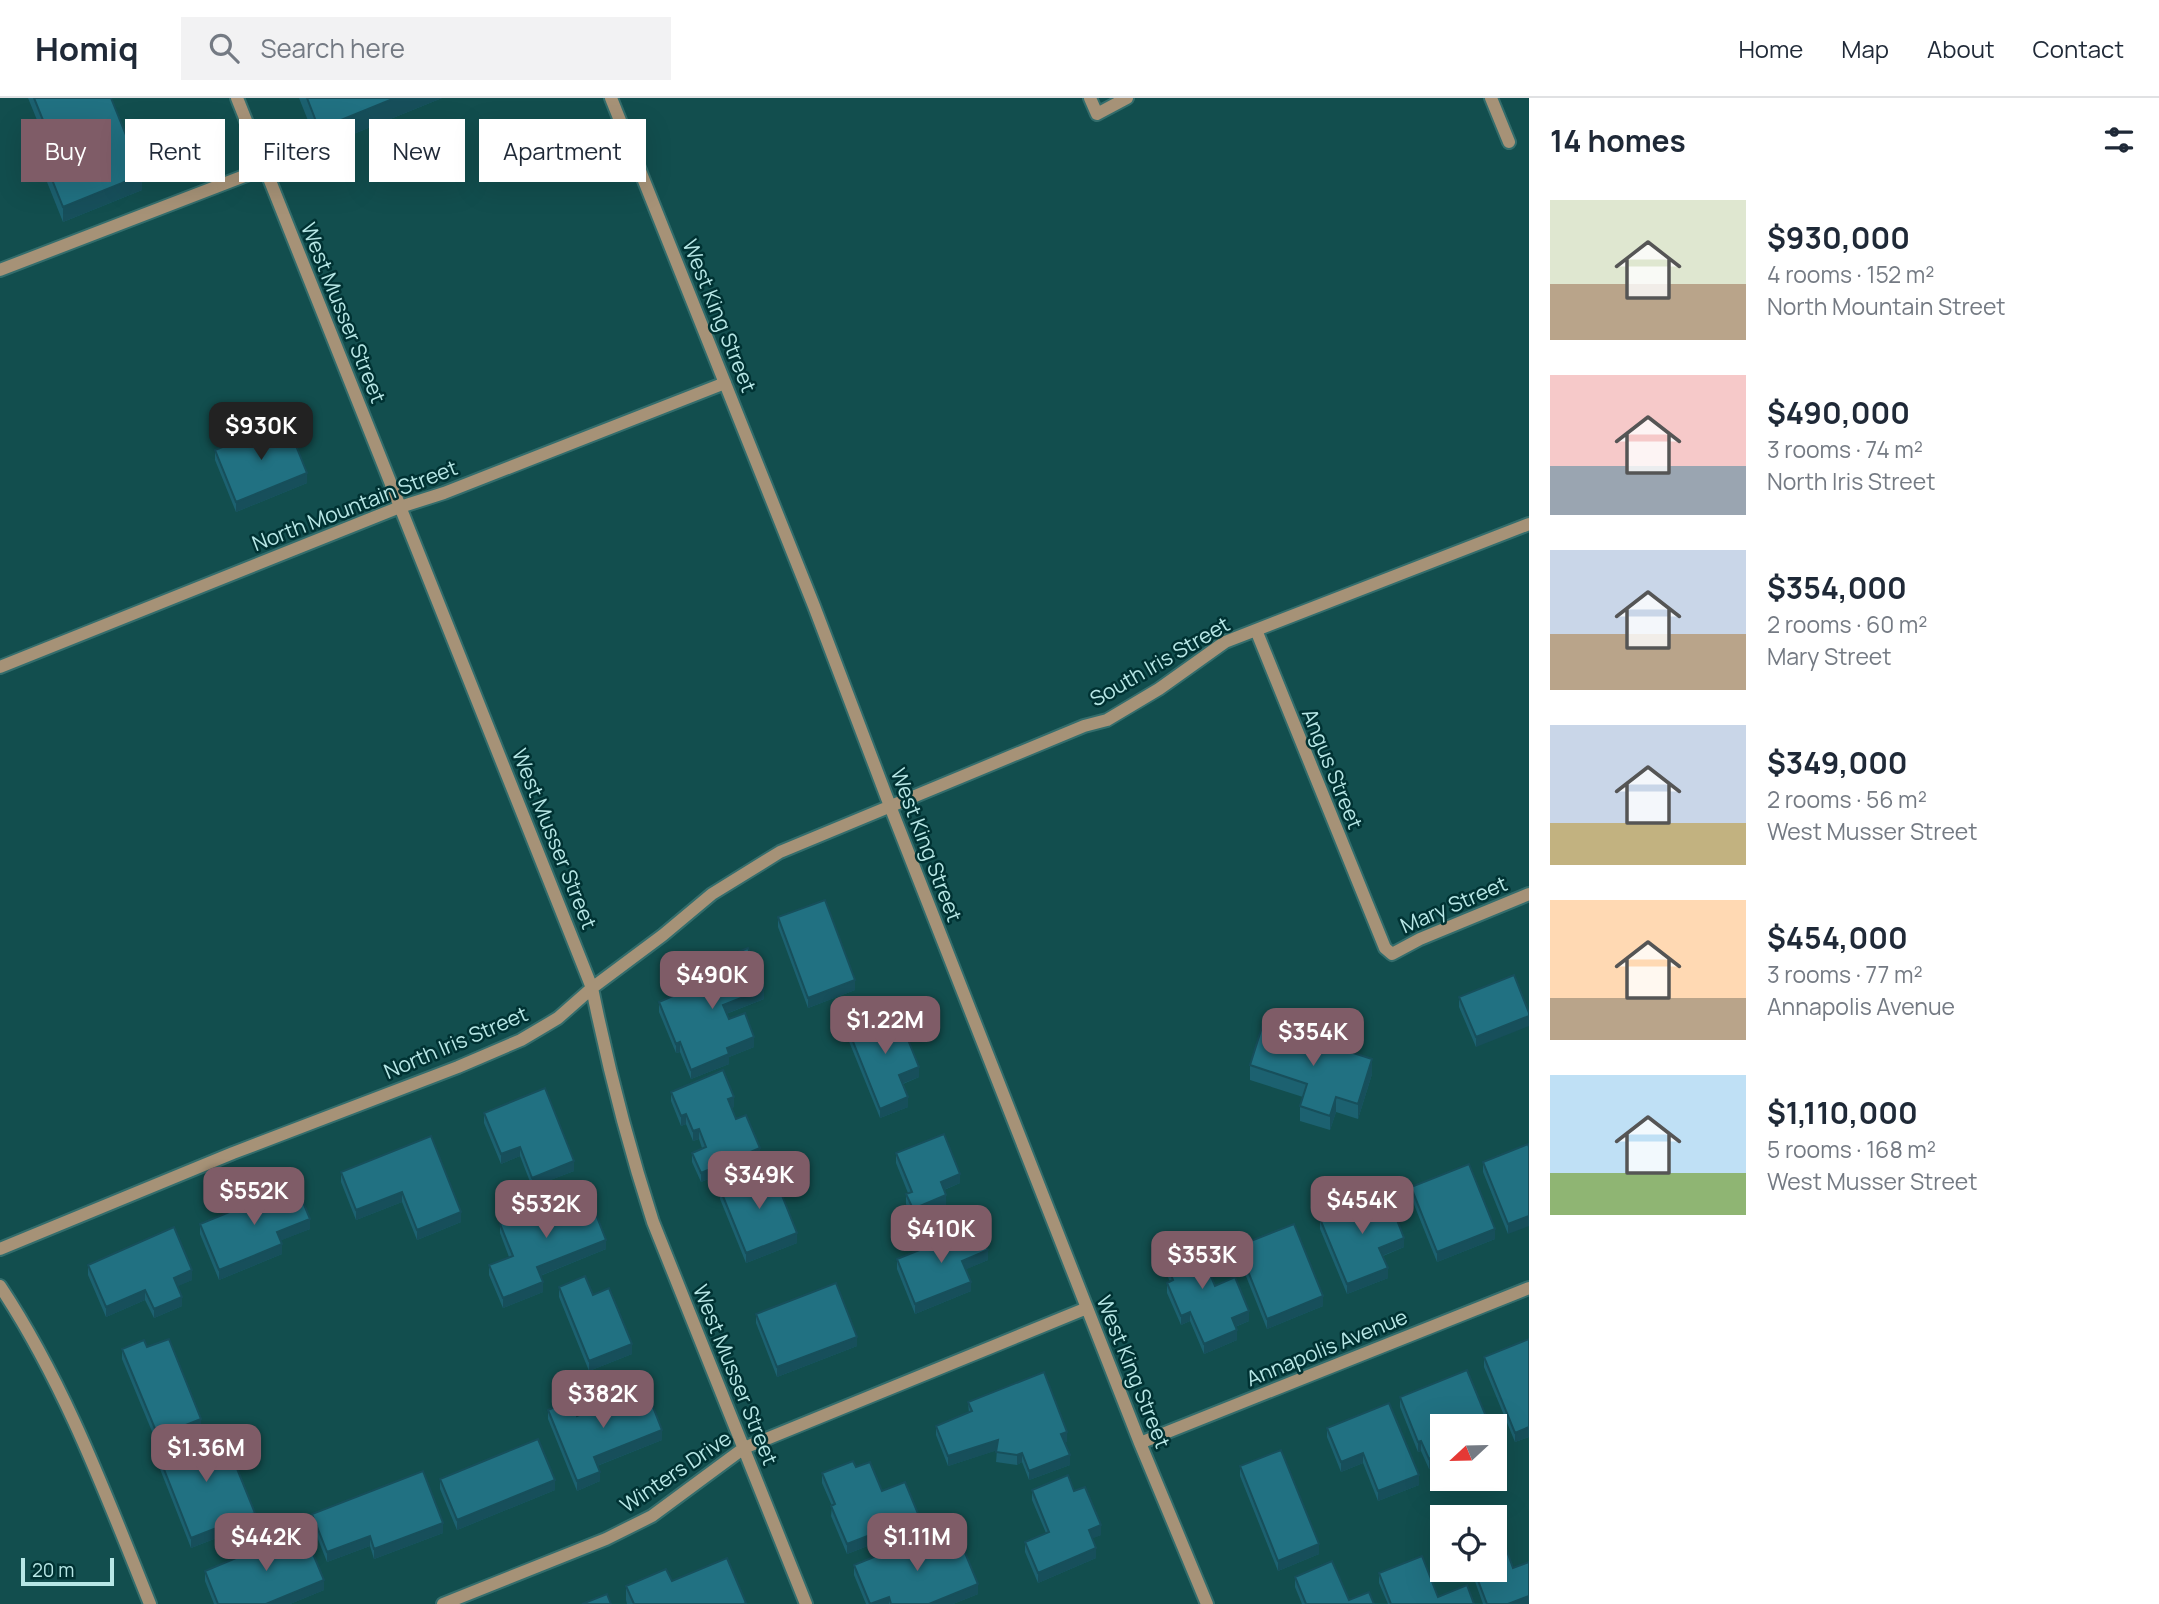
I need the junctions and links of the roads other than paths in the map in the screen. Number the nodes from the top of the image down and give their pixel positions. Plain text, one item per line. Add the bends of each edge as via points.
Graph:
1 (237, 98) edge
2 (611, 98) edge
3 (1090, 98) edge
4 (1127, 98) edge
5 (1491, 98) edge
6 (245, 119) edge
7 (1509, 142) dead end
8 (239, 178) edge
9 (271, 182) edge
10 (0, 270) edge
11 (725, 383) junction
12 (400, 507) junction
13 (1529, 524) edge
14 (1256, 630) junction
15 (0, 667) edge
16 (890, 806) junction
17 (1529, 894) edge
18 (1372, 922) joint
19 (592, 988) junction
20 (0, 1249) edge
21 (0, 1286) edge
22 (1529, 1288) edge
23 (1087, 1308) junction
24 (1140, 1443) junction
25 (744, 1448) junction
26 (1205, 1603) edge
27 (150, 1604) edge
28 (443, 1604) edge
29 (806, 1604) edge

1 - 6 street, West Musser Street
2 - 11 street, West King Street
3 - 4 street via 1097,114
5 - 7 street
8 - 10 street
9 - 12 street, West Musser Street
11 - 12 street, North Mountain Street
11 - 16 street, West King Street
12 - 15 street, North Mountain Street
12 - 19 street, West Musser Street
13 - 14 street, South Iris Street
14 - 16 street, South Iris Street via 1225,642 1107,720
14 - 18 street, Angus Street
16 - 19 street, North Iris Street via 780,852 712,894
16 - 23 street, West King Street
17 - 18 street, Mary Street via 1392,954
19 - 20 street, North Iris Street via 558,1018 522,1040
19 - 25 street, West Musser Street via 609,1074 653,1222
21 - 27 street via 51,1373 88,1451
22 - 24 street, Annapolis Avenue
23 - 24 street, West King Street
23 - 25 street, Winters Drive
24 - 26 street, West King Street
25 - 28 street, Winters Drive via 652,1516
25 - 29 street, West Musser Street

